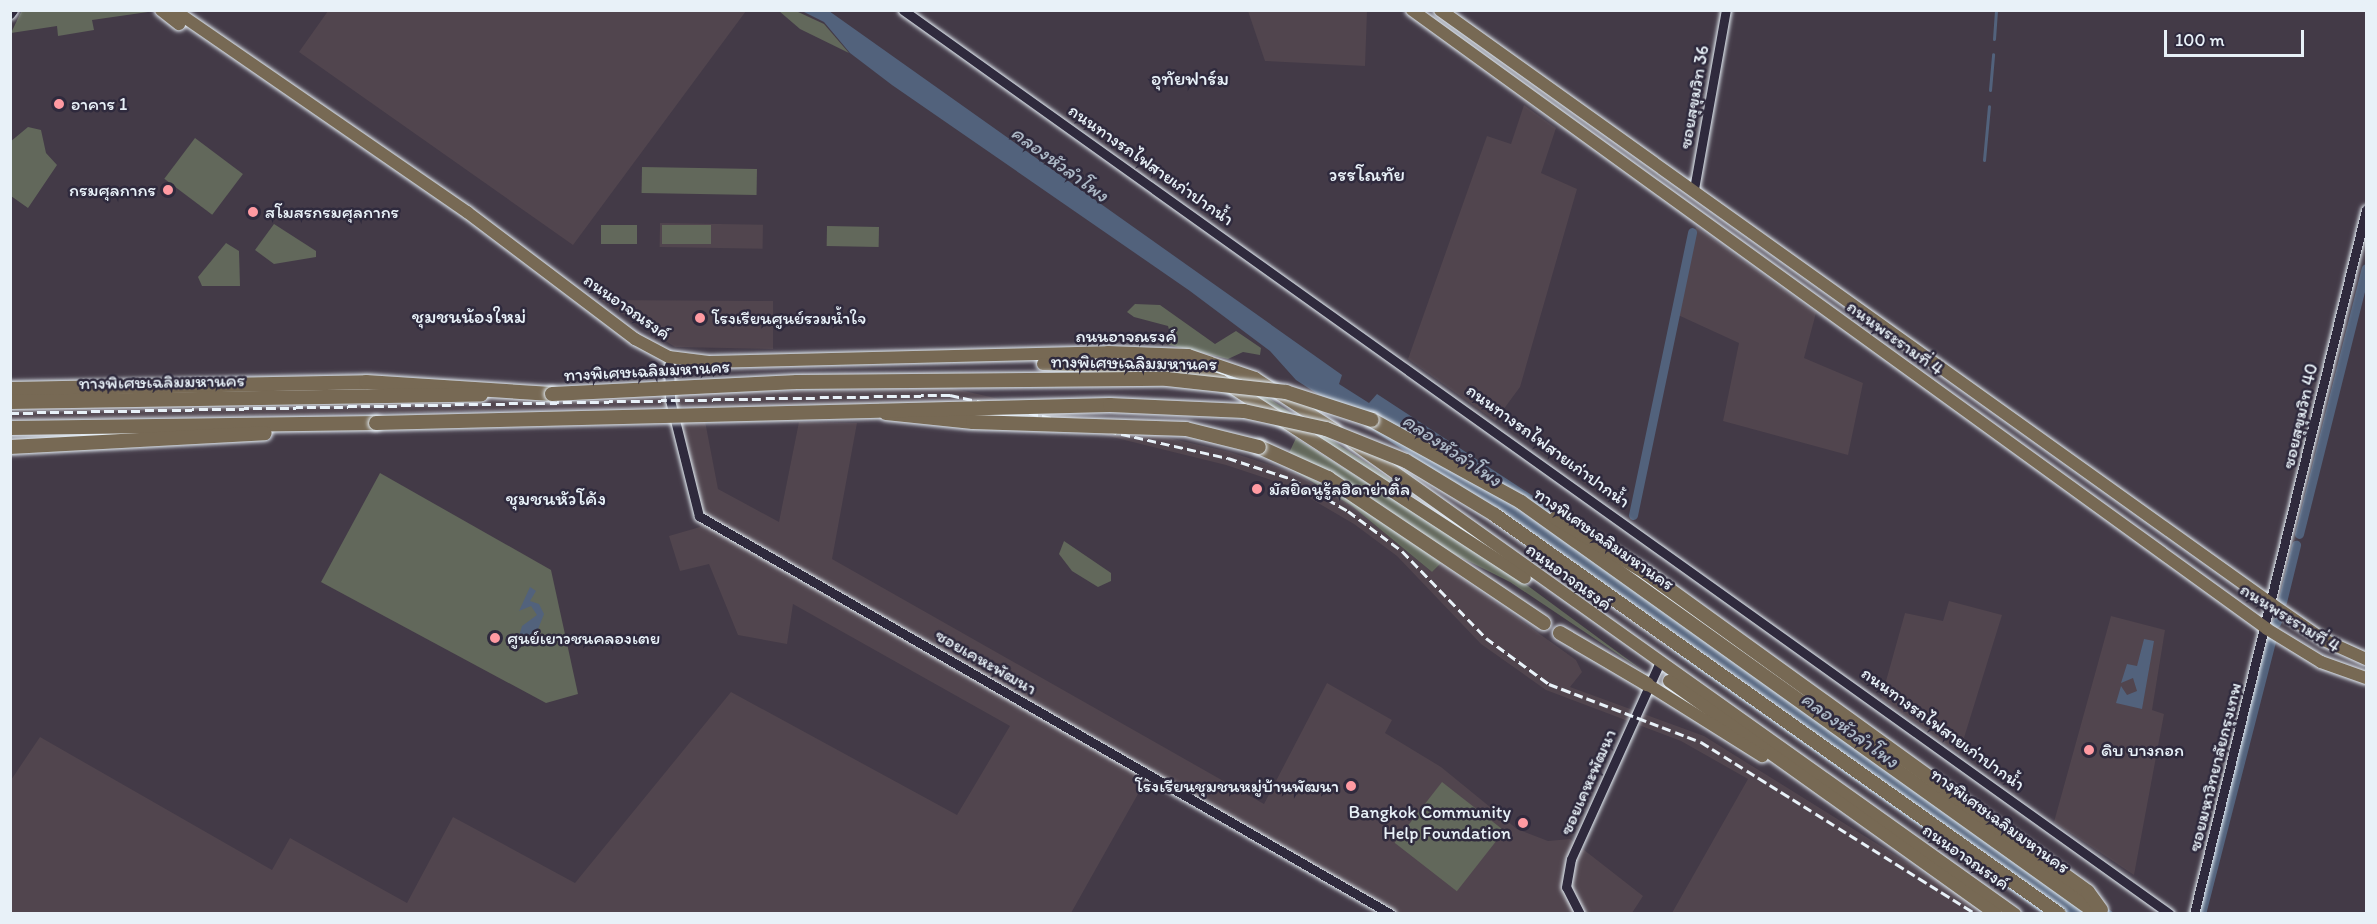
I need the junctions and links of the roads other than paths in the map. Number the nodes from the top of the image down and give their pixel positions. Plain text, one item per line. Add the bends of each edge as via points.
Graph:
1 (13, 10) edge
2 (161, 10) edge
3 (174, 10) edge
4 (903, 10) edge
5 (1440, 10) edge
6 (1726, 10) edge
7 (1413, 11) edge
8 (10, 14) edge
9 (1694, 189) junction
10 (2367, 210) edge
11 (1916, 349) junction
12 (669, 361) junction
13 (918, 362) junction
14 (1920, 379) junction
15 (10, 388) edge
16 (552, 394) junction
17 (10, 402) edge
18 (861, 407) junction
19 (335, 424) junction
20 (10, 428) edge
21 (10, 447) edge
22 (1521, 502) junction
23 (2273, 605) junction
24 (1544, 623) dead end
25 (2267, 629) junction
26 (1560, 633) dead end
27 (2367, 659) edge
28 (1657, 668) junction
29 (2367, 678) edge
30 (1647, 684) junction
31 (1835, 799) junction
32 (1391, 914) edge
33 (1580, 914) edge
34 (1996, 914) edge
35 (2015, 914) edge
36 (2059, 914) edge
37 (2098, 914) edge
38 (2103, 914) edge
39 (2170, 914) edge
40 (2194, 914) edge

1 - 8 street
2 - 12 main road, ถนนอาจณรงค์
3 - 12 main road, ถนนอาจณรงค์ via 472,216
4 - 39 street, ถนนทางรถไฟสายเก่าปากน้ำ
5 - 9 main road, ถนนพระรามที่ 4
6 - 9 street, ซอยสุขุมวิท 36
7 - 14 main road, ถนนพระรามที่ 4
9 - 11 main road, ถนนพระรามที่ 4
10 - 23 street, ซอยสุขุมวิท 40
11 - 14 main road
11 - 23 main road, ถนนพระรามที่ 4
12 - 13 main road, ถนนอาจณรงค์
12 - 32 street, ซอยเคหะพัฒนา via 670,400 699,516
13 - 28 main road, ถนนอาจณรงค์ via 1100,363 1204,373 1461,533
13 - 28 main road, ถนนอาจณรงค์ via 1146,351 1231,367 1328,425
14 - 25 main road, ถนนพระรามที่ 4
15 - 16 highway via 366,382
16 - 17 highway, ทางพิเศษเฉลิมมหานคร
16 - 22 highway, ทางพิเศษเฉลิมมหานคร, bridge via 797,382 1167,379 1239,384 1312,399 1372,420
18 - 19 highway, bridge
18 - 24 highway, bridge via 926,420 1186,429 1259,447 1328,478
18 - 36 highway, bridge via 1110,405 1244,411 1326,429 1406,460 1495,515
19 - 20 highway
19 - 21 highway via 180,439
22 - 37 highway, ทางพิเศษเฉลิมมหานคร
22 - 38 highway via 1645,572 2088,892
23 - 25 street, ซอยสุขุมวิท 40
23 - 27 main road, ถนนพระรามที่ 4 via 2324,640
25 - 29 main road, ถนนพระรามที่ 4 via 2321,662
25 - 40 street, ซอยมหาวิทยาลัยกรุงเทพ
26 - 30 highway
28 - 30 street, ซอยเคหะพัฒนา
28 - 31 main road, ถนนอาจณรงค์
28 - 35 main road, ถนนอาจณรงค์
30 - 31 main road
30 - 33 street, ซอยเคหะพัฒนา via 1571,859 1566,887
31 - 34 main road, ถนนอาจณรงค์

